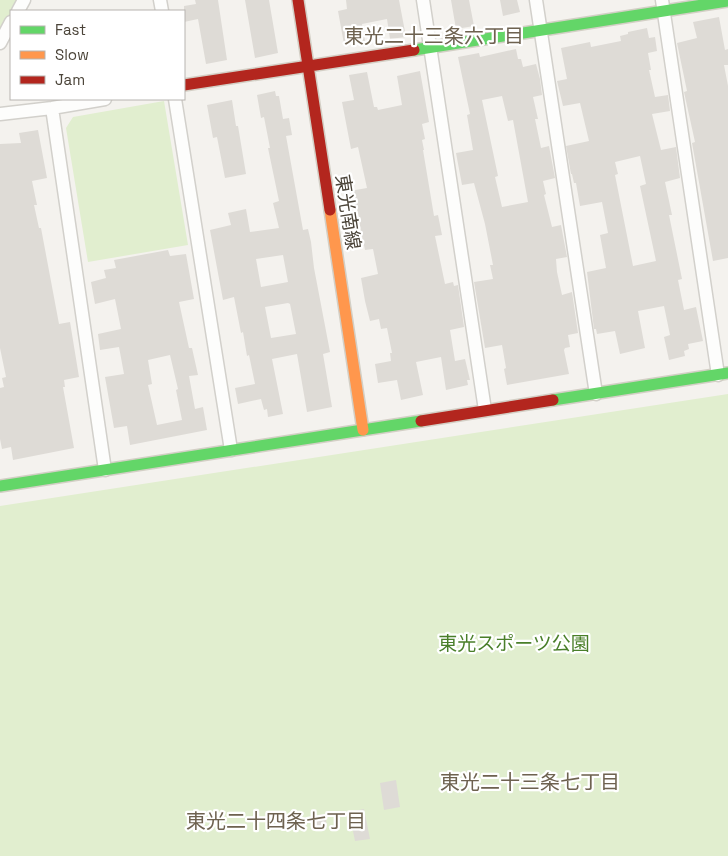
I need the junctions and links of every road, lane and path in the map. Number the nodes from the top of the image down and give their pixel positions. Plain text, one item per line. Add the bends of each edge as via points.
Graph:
1 (298, 0) edge
2 (422, 0) edge
3 (536, 0) edge
4 (728, 1) edge
5 (663, 6) edge
6 (10, 24) edge
7 (540, 30) junction
8 (0, 43) edge
9 (430, 48) junction
10 (308, 66) junction
11 (185, 86) edge
12 (99, 100) edge
13 (174, 100) edge
14 (52, 108) junction
15 (0, 114) edge
16 (723, 374) edge
17 (596, 394) junction
18 (485, 410) junction
19 (363, 430) junction
20 (231, 450) junction
21 (105, 470) junction
22 (0, 486) edge

1 - 10 street, 東光南線
2 - 9 street
3 - 7 street
4 - 5 street
5 - 7 street
5 - 16 street
6 - 8 street
7 - 9 street
7 - 17 street
9 - 10 street
9 - 18 street
10 - 11 street
10 - 19 street, 東光南線
12 - 14 street
13 - 20 street
14 - 15 street
14 - 21 street
16 - 17 street
17 - 18 street
18 - 19 street
19 - 20 street
20 - 21 street
21 - 22 street

